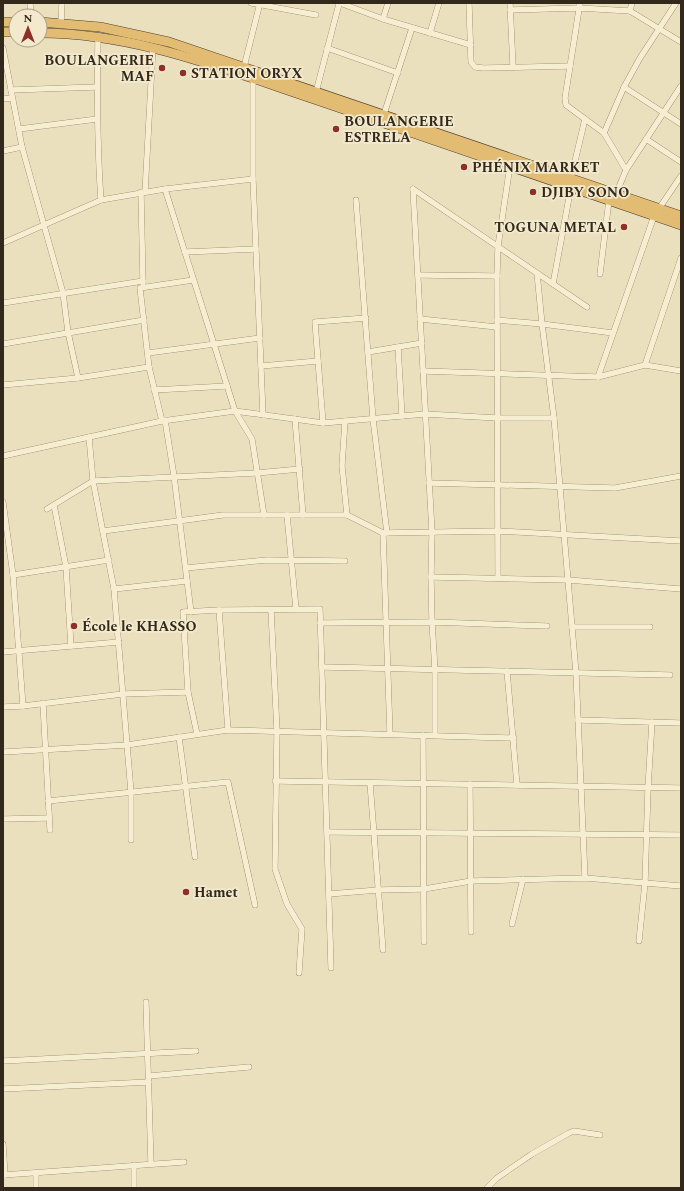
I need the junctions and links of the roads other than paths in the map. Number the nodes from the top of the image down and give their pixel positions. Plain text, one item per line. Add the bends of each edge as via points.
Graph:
1 (62, 3) edge
2 (251, 3) edge
3 (339, 3) edge
4 (388, 3) edge
5 (438, 3) edge
6 (469, 3) edge
7 (510, 3) edge
8 (632, 3) edge
9 (676, 3) edge
10 (260, 4) edge
11 (580, 5) edge
12 (510, 10) junction
13 (630, 11) junction
14 (316, 15) dead end
15 (383, 19) junction
16 (48, 22) edge
17 (61, 23) junction
18 (412, 28) junction
19 (660, 28) junction
20 (48, 33) edge
21 (430, 33) junction
22 (98, 37) junction
23 (681, 42) edge
24 (471, 45) junction
25 (152, 47) junction
26 (3, 48) edge
27 (327, 48) junction
28 (570, 66) junction
29 (244, 67) junction
30 (512, 67) junction
31 (398, 73) junction
32 (253, 79) junction
33 (97, 87) junction
34 (624, 87) junction
35 (681, 87) edge
36 (11, 90) junction
37 (316, 92) junction
38 (12, 98) junction
39 (3, 99) edge
40 (663, 112) junction
41 (383, 118) junction
42 (97, 119) junction
43 (585, 119) junction
44 (681, 124) edge
45 (19, 129) junction
46 (604, 133) junction
47 (646, 139) junction
48 (22, 147) junction
49 (3, 151) edge
50 (681, 162) edge
51 (510, 166) junction
52 (626, 170) junction
53 (681, 176) edge
54 (253, 179) junction
55 (571, 183) junction
56 (164, 189) junction
57 (143, 192) junction
58 (616, 194) junction
59 (101, 200) junction
60 (356, 200) dead end
61 (609, 200) junction
62 (657, 212) junction
63 (681, 216) edge
64 (43, 225) junction
65 (681, 225) edge
66 (3, 243) edge
67 (498, 246) junction
68 (256, 249) junction
69 (185, 252) junction
70 (681, 258) edge
71 (537, 273) junction
72 (600, 274) dead end
73 (418, 275) junction
74 (497, 276) junction
75 (193, 280) junction
76 (143, 284) junction
77 (553, 284) junction
78 (63, 294) junction
79 (3, 303) edge
80 (587, 307) dead end
81 (366, 318) junction
82 (420, 319) junction
83 (144, 320) junction
84 (497, 320) junction
85 (542, 324) junction
86 (497, 327) junction
87 (68, 332) junction
88 (613, 334) junction
89 (260, 338) junction
90 (422, 343) junction
91 (3, 344) edge
92 (214, 344) junction
93 (398, 347) junction
94 (368, 352) junction
95 (148, 353) junction
96 (318, 361) junction
97 (645, 365) junction
98 (261, 366) junction
99 (149, 367) junction
100 (423, 370) junction
101 (681, 371) edge
102 (497, 373) junction
103 (549, 376) junction
104 (78, 378) junction
105 (598, 378) junction
106 (3, 385) edge
107 (227, 386) junction
108 (154, 390) junction
109 (235, 411) junction
110 (425, 414) junction
111 (263, 415) junction
112 (402, 416) junction
113 (374, 418) junction
114 (497, 418) junction
115 (554, 418) junction
116 (295, 419) junction
117 (163, 421) junction
118 (345, 421) junction
119 (323, 423) junction
120 (89, 437) junction
121 (3, 456) edge
122 (300, 469) junction
123 (257, 472) junction
124 (174, 476) junction
125 (681, 476) edge
126 (94, 481) junction
127 (429, 483) junction
128 (497, 484) junction
129 (560, 486) junction
130 (3, 502) edge
131 (54, 505) junction
132 (47, 509) dead end
133 (264, 515) junction
134 (287, 515) junction
135 (303, 515) junction
136 (347, 515) junction
137 (180, 521) junction
138 (103, 531) junction
139 (498, 531) junction
140 (432, 532) junction
141 (385, 533) junction
142 (564, 534) junction
143 (681, 541) edge
144 (109, 560) junction
145 (292, 561) junction
146 (345, 561) dead end
147 (66, 567) junction
148 (186, 568) junction
149 (13, 575) junction
150 (431, 577) junction
151 (498, 578) junction
152 (568, 580) junction
153 (187, 581) junction
154 (114, 589) junction
155 (681, 589) edge
156 (296, 609) junction
157 (219, 610) junction
158 (271, 610) junction
159 (191, 612) junction
160 (432, 622) junction
161 (320, 623) junction
162 (386, 623) junction
163 (547, 626) dead end
164 (572, 627) junction
165 (650, 627) dead end
166 (120, 642) junction
167 (71, 646) junction
168 (19, 651) junction
169 (3, 652) edge
170 (322, 667) junction
171 (387, 669) junction
172 (435, 670) junction
173 (507, 671) junction
174 (576, 673) junction
175 (670, 675) dead end
176 (188, 692) junction
177 (123, 694) junction
178 (43, 703) junction
179 (22, 706) junction
180 (3, 707) edge
181 (578, 720) junction
182 (652, 722) junction
183 (681, 723) edge
184 (228, 730) junction
185 (277, 731) junction
186 (325, 732) junction
187 (198, 734) junction
188 (390, 734) junction
189 (423, 735) junction
190 (435, 736) junction
191 (179, 737) junction
192 (514, 738) junction
193 (128, 745) junction
194 (45, 750) junction
195 (3, 752) edge
196 (275, 781) junction
197 (326, 782) junction
198 (370, 782) junction
199 (423, 783) junction
200 (470, 784) junction
201 (517, 785) junction
202 (185, 786) junction
203 (581, 787) junction
204 (648, 788) junction
205 (681, 788) edge
206 (131, 792) junction
207 (48, 801) junction
208 (50, 818) junction
209 (3, 819) edge
210 (50, 830) dead end
211 (327, 832) junction
212 (374, 832) junction
213 (423, 833) junction
214 (470, 833) junction
215 (583, 834) junction
216 (647, 835) junction
217 (681, 835) edge
218 (131, 840) dead end
219 (195, 857) dead end
220 (585, 878) junction
221 (524, 879) junction
222 (471, 881) junction
223 (645, 883) junction
224 (681, 886) edge
225 (424, 889) junction
226 (378, 890) junction
227 (329, 894) junction
228 (255, 904) dead end
229 (512, 924) dead end
230 (471, 932) dead end
231 (639, 941) dead end
232 (424, 942) dead end
233 (383, 950) dead end
234 (331, 968) dead end
235 (299, 973) dead end
236 (146, 1002) dead end
237 (196, 1051) dead end
238 (148, 1054) junction
239 (3, 1061) edge
240 (249, 1067) dead end
241 (149, 1079) junction
242 (3, 1089) edge
243 (600, 1135) dead end
244 (3, 1144) edge
245 (184, 1162) dead end
246 (151, 1164) junction
247 (134, 1165) junction
248 (36, 1173) junction
249 (4, 1175) edge
250 (36, 1188) edge
251 (134, 1188) edge
252 (487, 1188) edge

1 - 17 street
2 - 10 street
3 - 15 street
3 - 27 street
4 - 15 street
5 - 21 street
6 - 24 street
7 - 12 street
8 - 13 street
9 - 19 street
10 - 14 street
10 - 29 street
11 - 12 street
11 - 13 street
11 - 28 street
12 - 30 street
13 - 19 street
15 - 18 street
16 - 17 highway
17 - 29 highway via 100,27 169,42
18 - 21 street
18 - 31 street
19 - 23 street
19 - 34 street
20 - 22 highway
21 - 24 street
22 - 25 highway
22 - 33 street
24 - 30 street via 471,62 475,67
25 - 32 highway
25 - 57 street
26 - 36 street
27 - 31 street
27 - 37 street
28 - 30 street
28 - 43 street via 566,104
29 - 37 highway
31 - 41 street
32 - 41 highway
32 - 54 street
33 - 36 street
33 - 42 street
34 - 40 street
34 - 46 street
35 - 40 street
36 - 38 street
37 - 41 highway
38 - 39 street
38 - 45 street
40 - 44 street
40 - 47 street
41 - 51 highway
41 - 55 highway
42 - 45 street
42 - 59 street
43 - 46 street
43 - 55 street
45 - 48 street
46 - 52 street
47 - 50 street
47 - 52 street
48 - 49 street
48 - 64 street
51 - 55 highway
51 - 67 street
52 - 58 street
53 - 62 street
54 - 56 street
54 - 68 street
55 - 58 highway
55 - 61 highway
55 - 77 street
56 - 57 street
56 - 69 street
57 - 59 street
57 - 76 street
58 - 62 highway
59 - 64 street
60 - 81 street
61 - 62 highway
61 - 72 street
62 - 63 highway
62 - 65 highway
62 - 88 street
64 - 66 street
64 - 78 street
67 - 71 street
67 - 73 street via 413,189
67 - 74 street
68 - 69 street
68 - 89 street
69 - 75 street
70 - 97 street
71 - 77 street
71 - 85 street
73 - 74 street
73 - 82 street
74 - 84 street
75 - 76 street
75 - 92 street
76 - 78 street
76 - 83 street via 140,288
77 - 80 street
78 - 79 street
78 - 87 street
81 - 94 street
81 - 96 street via 315,322
82 - 86 street
82 - 90 street
83 - 87 street
83 - 95 street
84 - 85 street
84 - 86 street
85 - 88 street
85 - 103 street
86 - 102 street
87 - 91 street
87 - 104 street
88 - 105 street
89 - 92 street
89 - 98 street
90 - 93 street
90 - 100 street
92 - 95 street
92 - 107 street
93 - 94 street
93 - 112 street
94 - 113 street
95 - 99 street
96 - 98 street
96 - 119 street
97 - 101 street
97 - 105 street
98 - 111 street
99 - 104 street
99 - 108 street
100 - 102 street
100 - 110 street
102 - 103 street
102 - 114 street
103 - 105 street
103 - 115 street
104 - 106 street
107 - 108 street
107 - 109 street
108 - 117 street
109 - 111 street
109 - 117 street
109 - 123 street via 252,440
110 - 112 street
110 - 114 street
110 - 127 street
111 - 116 street
112 - 113 street
113 - 118 street
113 - 141 street
114 - 115 street
114 - 128 street
115 - 129 street
116 - 119 street
116 - 122 street
117 - 120 street
117 - 124 street
118 - 119 street
118 - 136 street via 342,466
120 - 121 street
120 - 126 street
122 - 123 street
122 - 135 street
123 - 124 street
123 - 133 street
124 - 126 street
124 - 137 street
125 - 129 street via 615,488
126 - 131 street
126 - 138 street
127 - 128 street
127 - 140 street
128 - 129 street
128 - 139 street
129 - 142 street
130 - 149 street
131 - 132 street
131 - 147 street
133 - 134 street
133 - 137 street via 223,515
134 - 135 street
134 - 145 street
135 - 136 street
136 - 141 street
137 - 138 street
137 - 148 street
138 - 144 street
139 - 140 street
139 - 142 street
139 - 151 street
140 - 141 street
140 - 150 street
141 - 162 street
142 - 143 street
142 - 152 street
144 - 147 street
144 - 154 street
145 - 146 street
145 - 148 street via 267,560
145 - 156 street
147 - 149 street
147 - 167 street
148 - 153 street
149 - 168 street
150 - 151 street
150 - 160 street
151 - 152 street
152 - 155 street
152 - 164 street
153 - 154 street
153 - 159 street
154 - 166 street
156 - 158 street
156 - 161 street via 320,609
157 - 158 street
157 - 159 street
157 - 184 street
158 - 185 street
159 - 176 street via 183,612
160 - 162 street
160 - 163 street
160 - 172 street
161 - 162 street
161 - 170 street
162 - 171 street
164 - 165 street
164 - 174 street
166 - 167 street
166 - 177 street
167 - 168 street
168 - 169 street
168 - 179 street
170 - 171 street
170 - 186 street
171 - 172 street
171 - 188 street
172 - 173 street
172 - 190 street
173 - 174 street
173 - 192 street
174 - 175 street
174 - 181 street
176 - 177 street
176 - 187 street
177 - 178 street
177 - 193 street
178 - 179 street
178 - 194 street
179 - 180 street
181 - 182 street
181 - 203 street
182 - 183 street
182 - 204 street
184 - 185 street
184 - 187 street
185 - 186 street
185 - 196 street
186 - 188 street
186 - 197 street
187 - 191 street
188 - 189 street
189 - 190 street
189 - 199 street
190 - 192 street
191 - 193 street
191 - 202 street
192 - 201 street
193 - 194 street
193 - 206 street
194 - 195 street
194 - 207 street
196 - 197 street
196 - 235 street via 275,869 287,904 302,929
197 - 198 street
197 - 211 street
198 - 199 street
198 - 212 street
199 - 200 street
199 - 213 street
200 - 201 street
200 - 214 street
201 - 203 street
202 - 206 street
202 - 219 street
202 - 228 street via 228,782
203 - 204 street
203 - 215 street
204 - 205 street
204 - 216 street
206 - 207 street
206 - 218 street
207 - 208 street
208 - 209 street
208 - 210 street
211 - 212 street
211 - 227 street
212 - 213 street
212 - 226 street
213 - 214 street
213 - 225 street
214 - 215 street
214 - 222 street
215 - 216 street
215 - 220 street
216 - 217 street
216 - 223 street
220 - 221 street
220 - 223 street
221 - 222 street
221 - 229 street
222 - 225 street
222 - 230 street
223 - 224 street
223 - 231 street
225 - 226 street
225 - 232 street
226 - 227 street
226 - 233 street
227 - 234 street
236 - 238 street
237 - 238 street
238 - 239 street
238 - 241 street
240 - 241 street
241 - 242 street
241 - 246 street
243 - 252 street via 574,1131 568,1133 532,1154
244 - 249 street
245 - 246 street
246 - 247 street
247 - 248 street
247 - 251 street
248 - 249 street
248 - 250 street

